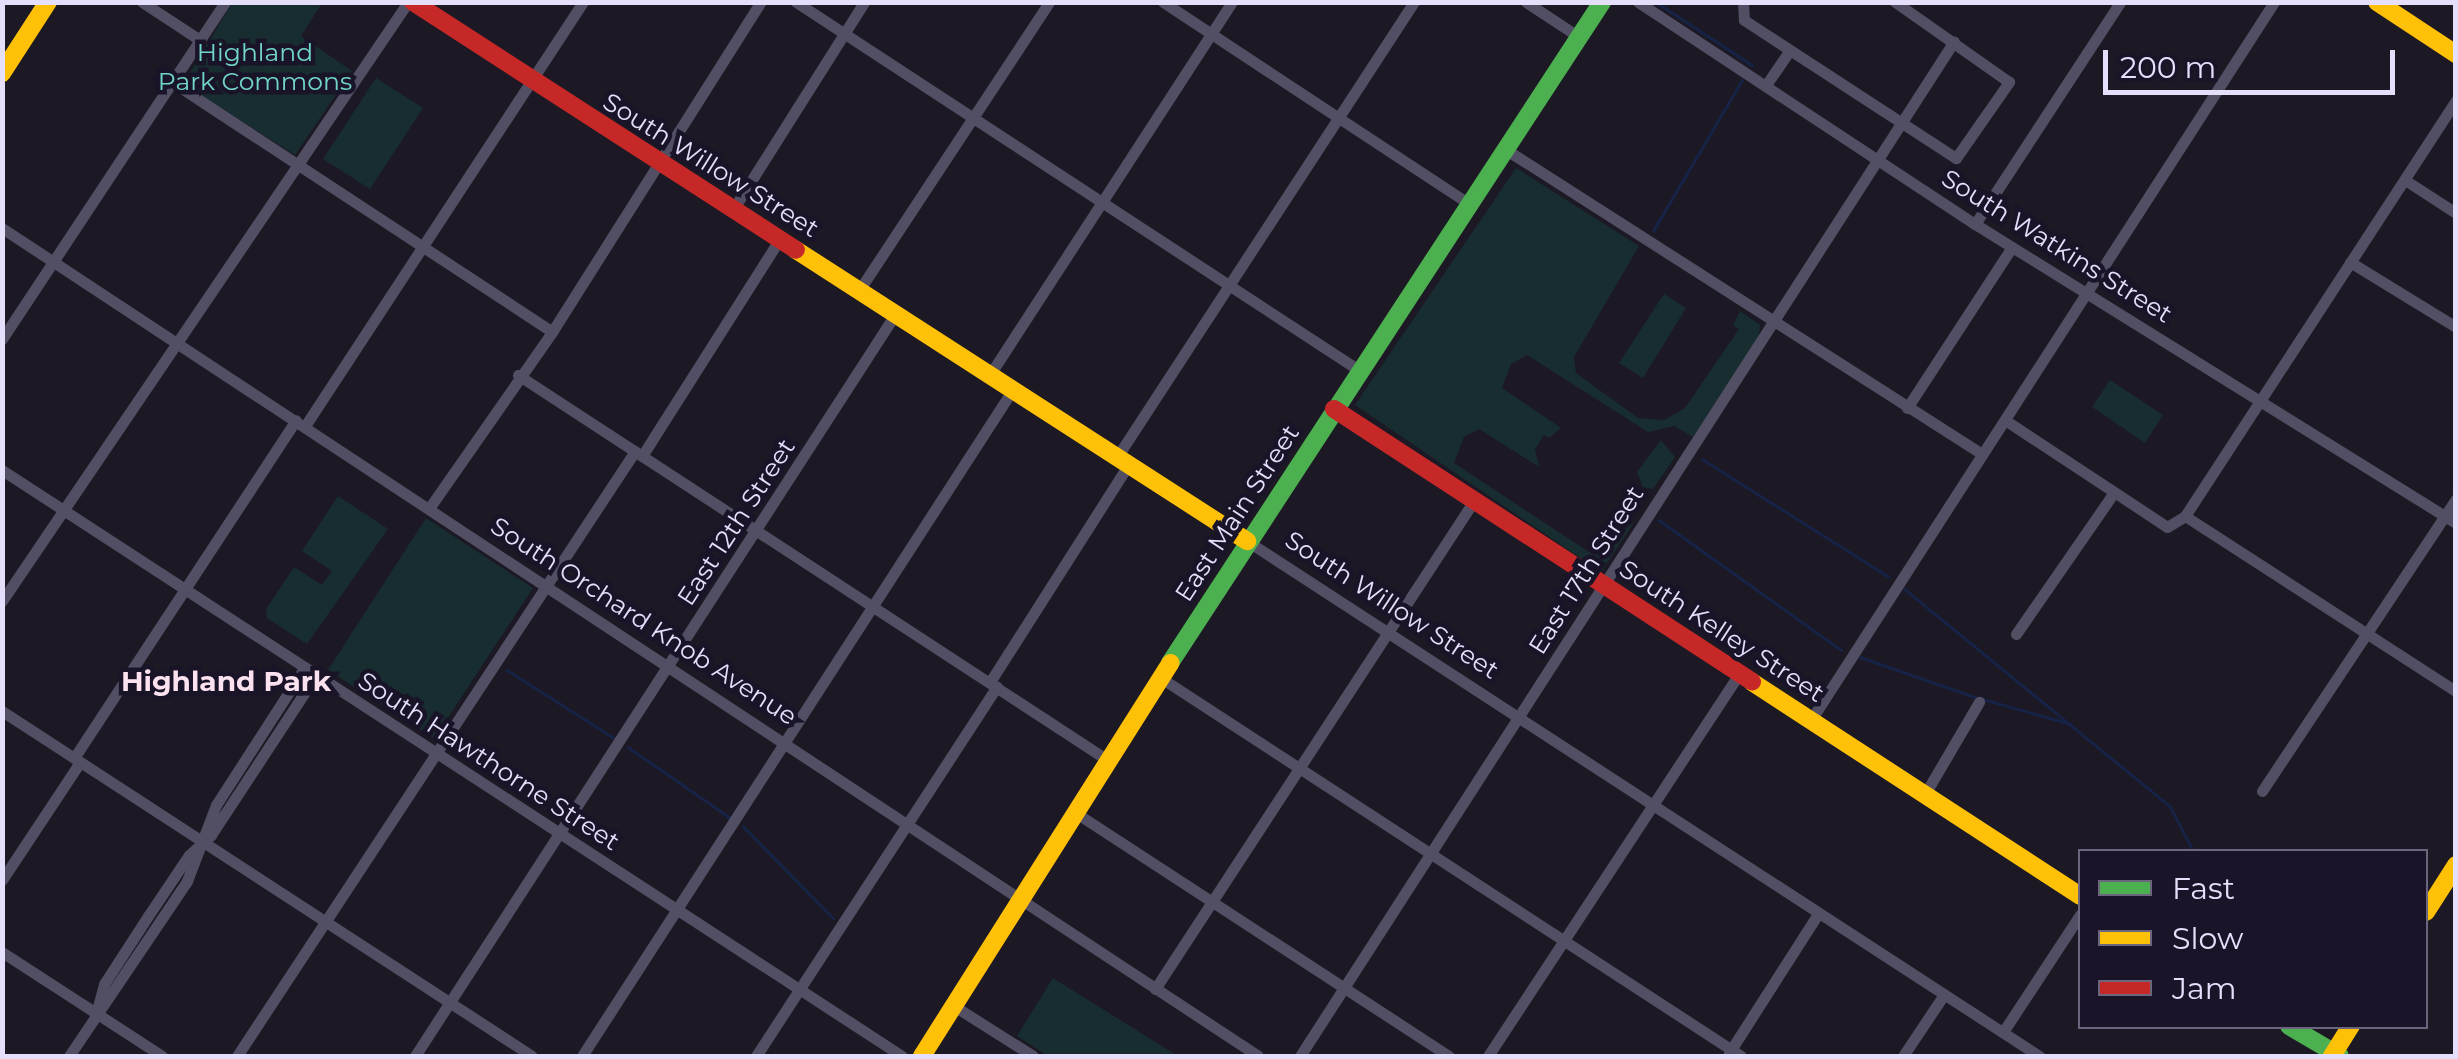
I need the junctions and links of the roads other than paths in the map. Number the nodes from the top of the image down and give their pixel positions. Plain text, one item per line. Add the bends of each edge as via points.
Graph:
1 (142, 2) edge
2 (225, 2) edge
3 (411, 2) edge
4 (583, 2) edge
5 (761, 2) edge
6 (796, 2) edge
7 (864, 2) edge
8 (1049, 2) edge
9 (1163, 2) edge
10 (1232, 2) edge
11 (1414, 2) edge
12 (1526, 2) edge
13 (1602, 2) edge
14 (1638, 2) edge
15 (1743, 2) edge
16 (1895, 2) edge
17 (2120, 2) edge
18 (2274, 2) edge
19 (2376, 2) edge
20 (48, 3) edge
21 (844, 34) junction
22 (1212, 34) junction
23 (1579, 37) junction
24 (200, 40) junction
25 (1954, 41) junction
26 (1790, 50) junction
27 (2456, 54) edge
28 (2, 74) edge
29 (532, 80) junction
30 (172, 82) junction
31 (1766, 85) junction
32 (2456, 100) edge
33 (972, 118) junction
34 (1338, 118) junction
35 (1904, 122) junction
36 (1505, 149) junction
37 (660, 160) junction
38 (1878, 160) junction
39 (299, 168) junction
40 (2405, 180) junction
41 (1099, 200) junction
42 (1469, 204) junction
43 (734, 208) junction
44 (2456, 213) edge
45 (1975, 224) junction
46 (2, 228) edge
47 (780, 237) junction
48 (423, 247) junction
49 (2012, 248) junction
50 (53, 261) junction
51 (2350, 262) junction
52 (1229, 285) junction
53 (860, 289) junction
54 (2088, 291) junction
55 (896, 314) junction
56 (1775, 324) junction
57 (2456, 327) edge
58 (552, 332) junction
59 (2, 340) edge
60 (178, 343) junction
61 (1360, 371) junction
62 (991, 373) junction
63 (518, 375) junction
64 (1013, 389) junction
65 (2261, 397) junction
66 (1907, 408) junction
67 (1334, 409) junction
68 (2004, 420) junction
69 (300, 423) junction
70 (638, 453) junction
71 (1982, 454) junction
72 (1123, 460) junction
73 (2, 470) edge
74 (2113, 494) junction
75 (1475, 498) junction
76 (2456, 499) edge
77 (430, 507) junction
78 (64, 510) junction
79 (2185, 516) junction
80 (2450, 520) edge
81 (758, 531) junction
82 (1247, 541) junction
83 (1604, 583) junction
84 (548, 585) junction
85 (184, 589) junction
86 (2, 602) edge
87 (874, 608) junction
88 (1388, 631) junction
89 (2016, 634) dead end
90 (2366, 634) junction
91 (671, 666) junction
92 (1742, 670) junction
93 (310, 671) junction
94 (1161, 678) junction
95 (993, 685) junction
96 (2456, 691) edge
97 (1979, 702) dead end
98 (2, 711) edge
99 (1520, 717) junction
100 (1811, 720) junction
101 (788, 742) junction
102 (438, 754) junction
103 (77, 760) junction
104 (1109, 761) junction
105 (1299, 768) junction
106 (2262, 791) dead end
107 (1925, 794) junction
108 (1652, 805) junction
109 (1076, 813) junction
110 (909, 822) junction
111 (562, 835) junction
112 (202, 841) junction
113 (1432, 856) junction
114 (2456, 866) edge
115 (2, 880) edge
116 (2078, 895) edge
117 (1020, 900) junction
118 (1212, 902) junction
119 (2428, 909) edge
120 (678, 910) junction
121 (1818, 914) junction
122 (2078, 918) edge
123 (324, 921) junction
124 (1566, 942) junction
125 (2, 952) edge
126 (1155, 989) junction
127 (1344, 989) junction
128 (800, 990) junction
129 (1942, 996) junction
130 (450, 1003) junction
131 (954, 1006) junction
132 (96, 1014) junction
133 (2294, 1029) edge
134 (2349, 1029) edge
135 (2002, 1032) junction
136 (1733, 1054) edge
137 (2335, 1055) edge
138 (69, 1056) edge
139 (162, 1056) edge
140 (236, 1056) edge
141 (415, 1056) edge
142 (532, 1056) edge
143 (582, 1056) edge
144 (756, 1056) edge
145 (902, 1056) edge
146 (922, 1056) edge
147 (1033, 1056) edge
148 (1258, 1056) edge
149 (1300, 1056) edge
150 (1449, 1056) edge
151 (1488, 1056) edge
152 (1903, 1056) edge
153 (2039, 1056) edge

1 - 24 street
2 - 24 street
3 - 29 main road, South Willow Street
3 - 39 street
4 - 29 street
5 - 37 street
6 - 21 street
7 - 21 street
8 - 33 street
9 - 22 street
10 - 22 street
11 - 34 street
12 - 23 street
13 - 23 main road, East Main Street
14 - 31 street, South Watkins Street
15 - 26 street via 1744,20
16 - 25 street
17 - 45 street
18 - 54 street
19 - 27 main road
20 - 28 main road
21 - 33 street
21 - 43 street
22 - 34 street
22 - 41 street
23 - 36 main road, East Main Street
24 - 30 street
25 - 35 street, East 17th Street
25 - 35 street via 2009,82 1966,153 1956,158
26 - 31 street
26 - 35 street
29 - 37 main road, South Willow Street
29 - 48 street
30 - 39 street
30 - 50 street
31 - 38 street, South Watkins Street
32 - 40 street
33 - 41 street
33 - 53 street
34 - 42 street
34 - 52 street
35 - 38 street, East 17th Street
36 - 42 main road, East Main Street
36 - 56 street
37 - 43 main road, South Willow Street
37 - 58 street
38 - 45 street, South Watkins Street
38 - 56 street, East 17th Street
39 - 48 street
39 - 60 street
40 - 44 street
40 - 51 street
41 - 52 street
41 - 62 street
42 - 61 main road, East Main Street
43 - 47 main road, South Willow Street
45 - 49 street, South Watkins Street
46 - 50 street, South Orchard Knob Avenue
47 - 53 main road, South Willow Street
47 - 70 street
48 - 58 street
48 - 69 street
49 - 54 street, South Watkins Street
49 - 66 street
50 - 59 street
50 - 60 street, South Orchard Knob Avenue
51 - 57 street
51 - 65 street
52 - 61 street
52 - 72 street
53 - 55 main road, South Willow Street
54 - 65 street, South Watkins Street
54 - 68 street
55 - 62 main road, South Willow Street
55 - 81 street, East 12th Street
56 - 66 street
56 - 83 street, East 17th Street
58 - 63 street
60 - 69 street, South Orchard Knob Avenue
60 - 78 street
61 - 67 main road, East Main Street
62 - 64 main road, South Willow Street
63 - 70 street
63 - 77 street
64 - 72 main road, South Willow Street
64 - 87 street
65 - 79 street
65 - 80 street, South Watkins Street
66 - 71 street
67 - 75 main road, South Kelley Street
67 - 82 main road, East Main Street
68 - 71 street
68 - 74 street
69 - 77 street, South Orchard Knob Avenue
69 - 85 street
70 - 81 street
70 - 84 street
71 - 100 street
72 - 82 main road, South Willow Street
72 - 95 street
73 - 78 street, South Hawthorne Street
74 - 79 street via 2167,528
74 - 89 street
75 - 83 main road, South Kelley Street
75 - 88 street
76 - 80 street
77 - 84 street, South Orchard Knob Avenue
78 - 85 street, South Hawthorne Street
78 - 86 street
79 - 90 street
80 - 90 street
81 - 87 street
81 - 91 street, East 12th Street
82 - 88 street, South Willow Street
82 - 94 main road, East Main Street
83 - 92 main road, South Kelley Street
83 - 99 street, East 17th Street
84 - 91 street, South Orchard Knob Avenue
84 - 102 street
85 - 93 street, South Hawthorne Street
85 - 103 street
87 - 95 street
87 - 101 street
88 - 99 street, South Willow Street
88 - 105 street
90 - 96 street
90 - 106 street
91 - 101 street, South Orchard Knob Avenue
91 - 111 street, East 12th Street
92 - 100 main road, South Kelley Street
92 - 108 street
93 - 102 street, South Hawthorne Street
93 - 112 street via 216,804
94 - 104 main road, East Main Street
94 - 105 street
95 - 104 street
95 - 110 street
97 - 107 street
98 - 103 street
99 - 108 street, South Willow Street
99 - 113 street, East 17th Street
100 - 107 main road, South Kelley Street
101 - 110 street, South Orchard Knob Avenue
101 - 120 street
102 - 111 street, South Hawthorne Street
102 - 123 street
103 - 112 street
103 - 115 street
104 - 109 main road, East Main Street
105 - 113 street
105 - 118 street
107 - 116 main road, South Kelley Street
108 - 121 street, South Willow Street
108 - 124 street
109 - 117 main road, East Main Street
109 - 118 street
110 - 117 street, South Orchard Knob Avenue
110 - 128 street
111 - 120 street, South Hawthorne Street
111 - 130 street, East 12th Street
112 - 123 street
112 - 132 street via 188,881
113 - 124 street
113 - 127 street, East 17th Street
114 - 119 main road
117 - 126 street, South Orchard Knob Avenue
117 - 131 main road, East Main Street
118 - 126 street
118 - 127 street
120 - 128 street, South Hawthorne Street
120 - 143 street
121 - 129 street, South Willow Street
121 - 136 street
122 - 135 street
123 - 130 street
123 - 140 street
124 - 136 street
124 - 151 street
125 - 132 street
126 - 148 street, South Orchard Knob Avenue
127 - 149 street, East 17th Street
127 - 150 street
128 - 144 street
128 - 145 street, South Hawthorne Street
129 - 135 street, South Willow Street
129 - 152 street
130 - 141 street, East 12th Street
130 - 142 street
131 - 146 main road, East Main Street
131 - 147 street
132 - 138 street
132 - 139 street
133 - 137 main road
134 - 137 main road
135 - 153 street, South Willow Street

